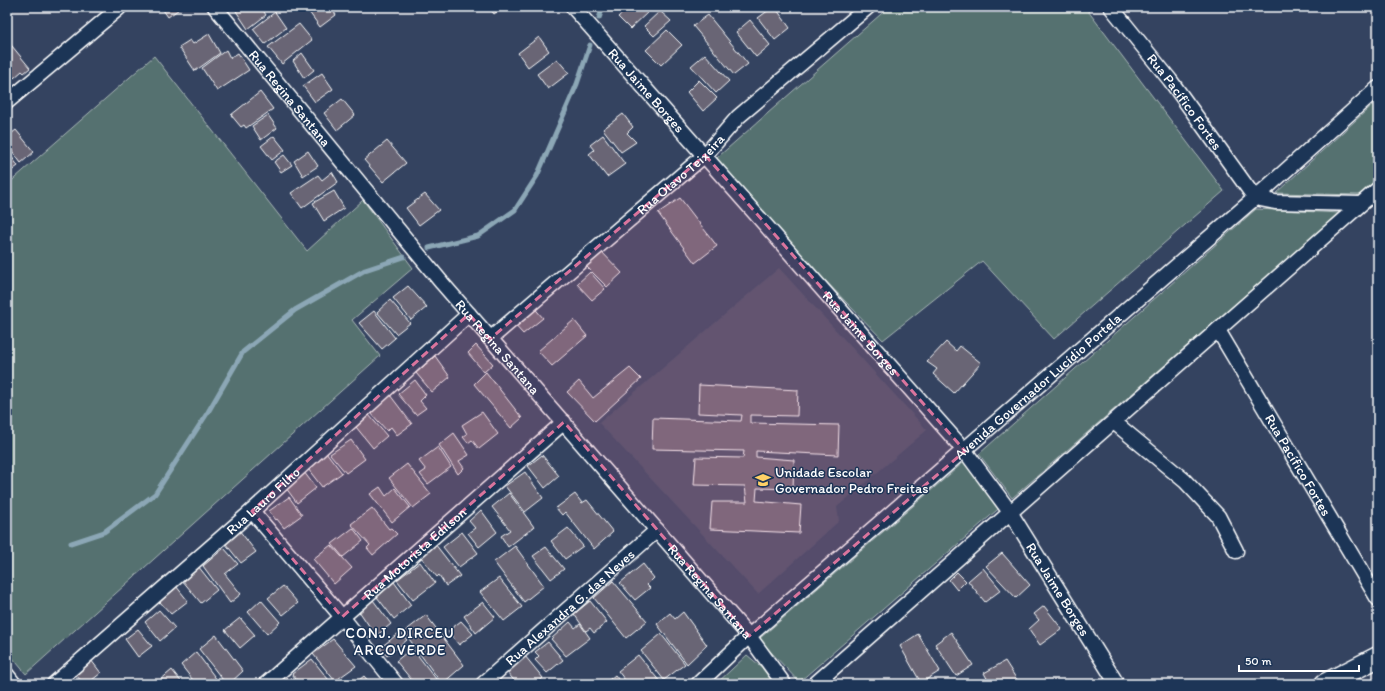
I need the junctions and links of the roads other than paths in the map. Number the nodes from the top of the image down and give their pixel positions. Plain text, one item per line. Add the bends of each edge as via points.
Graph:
1 (215, 7) edge
2 (573, 7) edge
3 (868, 7) edge
4 (1111, 7) edge
5 (119, 8) edge
6 (1378, 88) edge
7 (7, 102) edge
8 (705, 155) junction
9 (1378, 189) edge
10 (1255, 198) junction
11 (1360, 204) junction
12 (469, 314) junction
13 (1218, 330) junction
14 (490, 339) junction
15 (564, 422) junction
16 (1114, 422) junction
17 (965, 451) junction
18 (252, 511) junction
19 (1010, 512) junction
20 (657, 530) junction
21 (1236, 551) dead end
22 (1378, 599) edge
23 (342, 617) junction
24 (749, 636) junction
25 (1378, 657) edge
26 (7, 675) edge
27 (14, 684) edge
28 (54, 684) edge
29 (266, 684) edge
30 (396, 684) edge
31 (483, 684) edge
32 (698, 684) edge
33 (784, 684) edge
34 (815, 684) edge
35 (1117, 684) edge
36 (1325, 684) edge

1 - 12 street, Rua Regina Santana
2 - 8 street, Rua Jaime Borges
3 - 8 street, Rua Olavo Teixeira via 738,117
4 - 10 street, Rua Pacífico Fortes via 1170,80
5 - 7 street
6 - 10 street, Avenida Governador Lucídio Portela
8 - 14 street, Rua Olavo Teixeira
8 - 17 street, Rua Jaime Borges
9 - 11 street
10 - 11 street via 1275,202
10 - 17 street, Avenida Governador Lucídio Portela
11 - 13 street
12 - 14 street, Rua Regina Santana
12 - 18 street, Rua Lauro Filho
13 - 16 street
13 - 22 street, Rua Pacífico Fortes
14 - 15 street, Rua Regina Santana
15 - 20 street, Rua Regina Santana
15 - 23 street, Rua Motorista Edilson
16 - 19 street
16 - 21 street via 1185,481 1218,516
17 - 19 street, Rua Jaime Borges
17 - 24 street, Avenida Governador Lucídio Portela
18 - 23 street
18 - 28 street, Rua Lauro Filho
19 - 34 street
19 - 35 street, Rua Jaime Borges
20 - 24 street, Rua Regina Santana
20 - 31 street, Rua Alexandra G. das Neves
23 - 29 street, Rua Motorista Edilson
23 - 30 street
24 - 32 street, Avenida Governador Lucídio Portela
24 - 33 street, Rua Regina Santana
25 - 36 street
26 - 27 street

